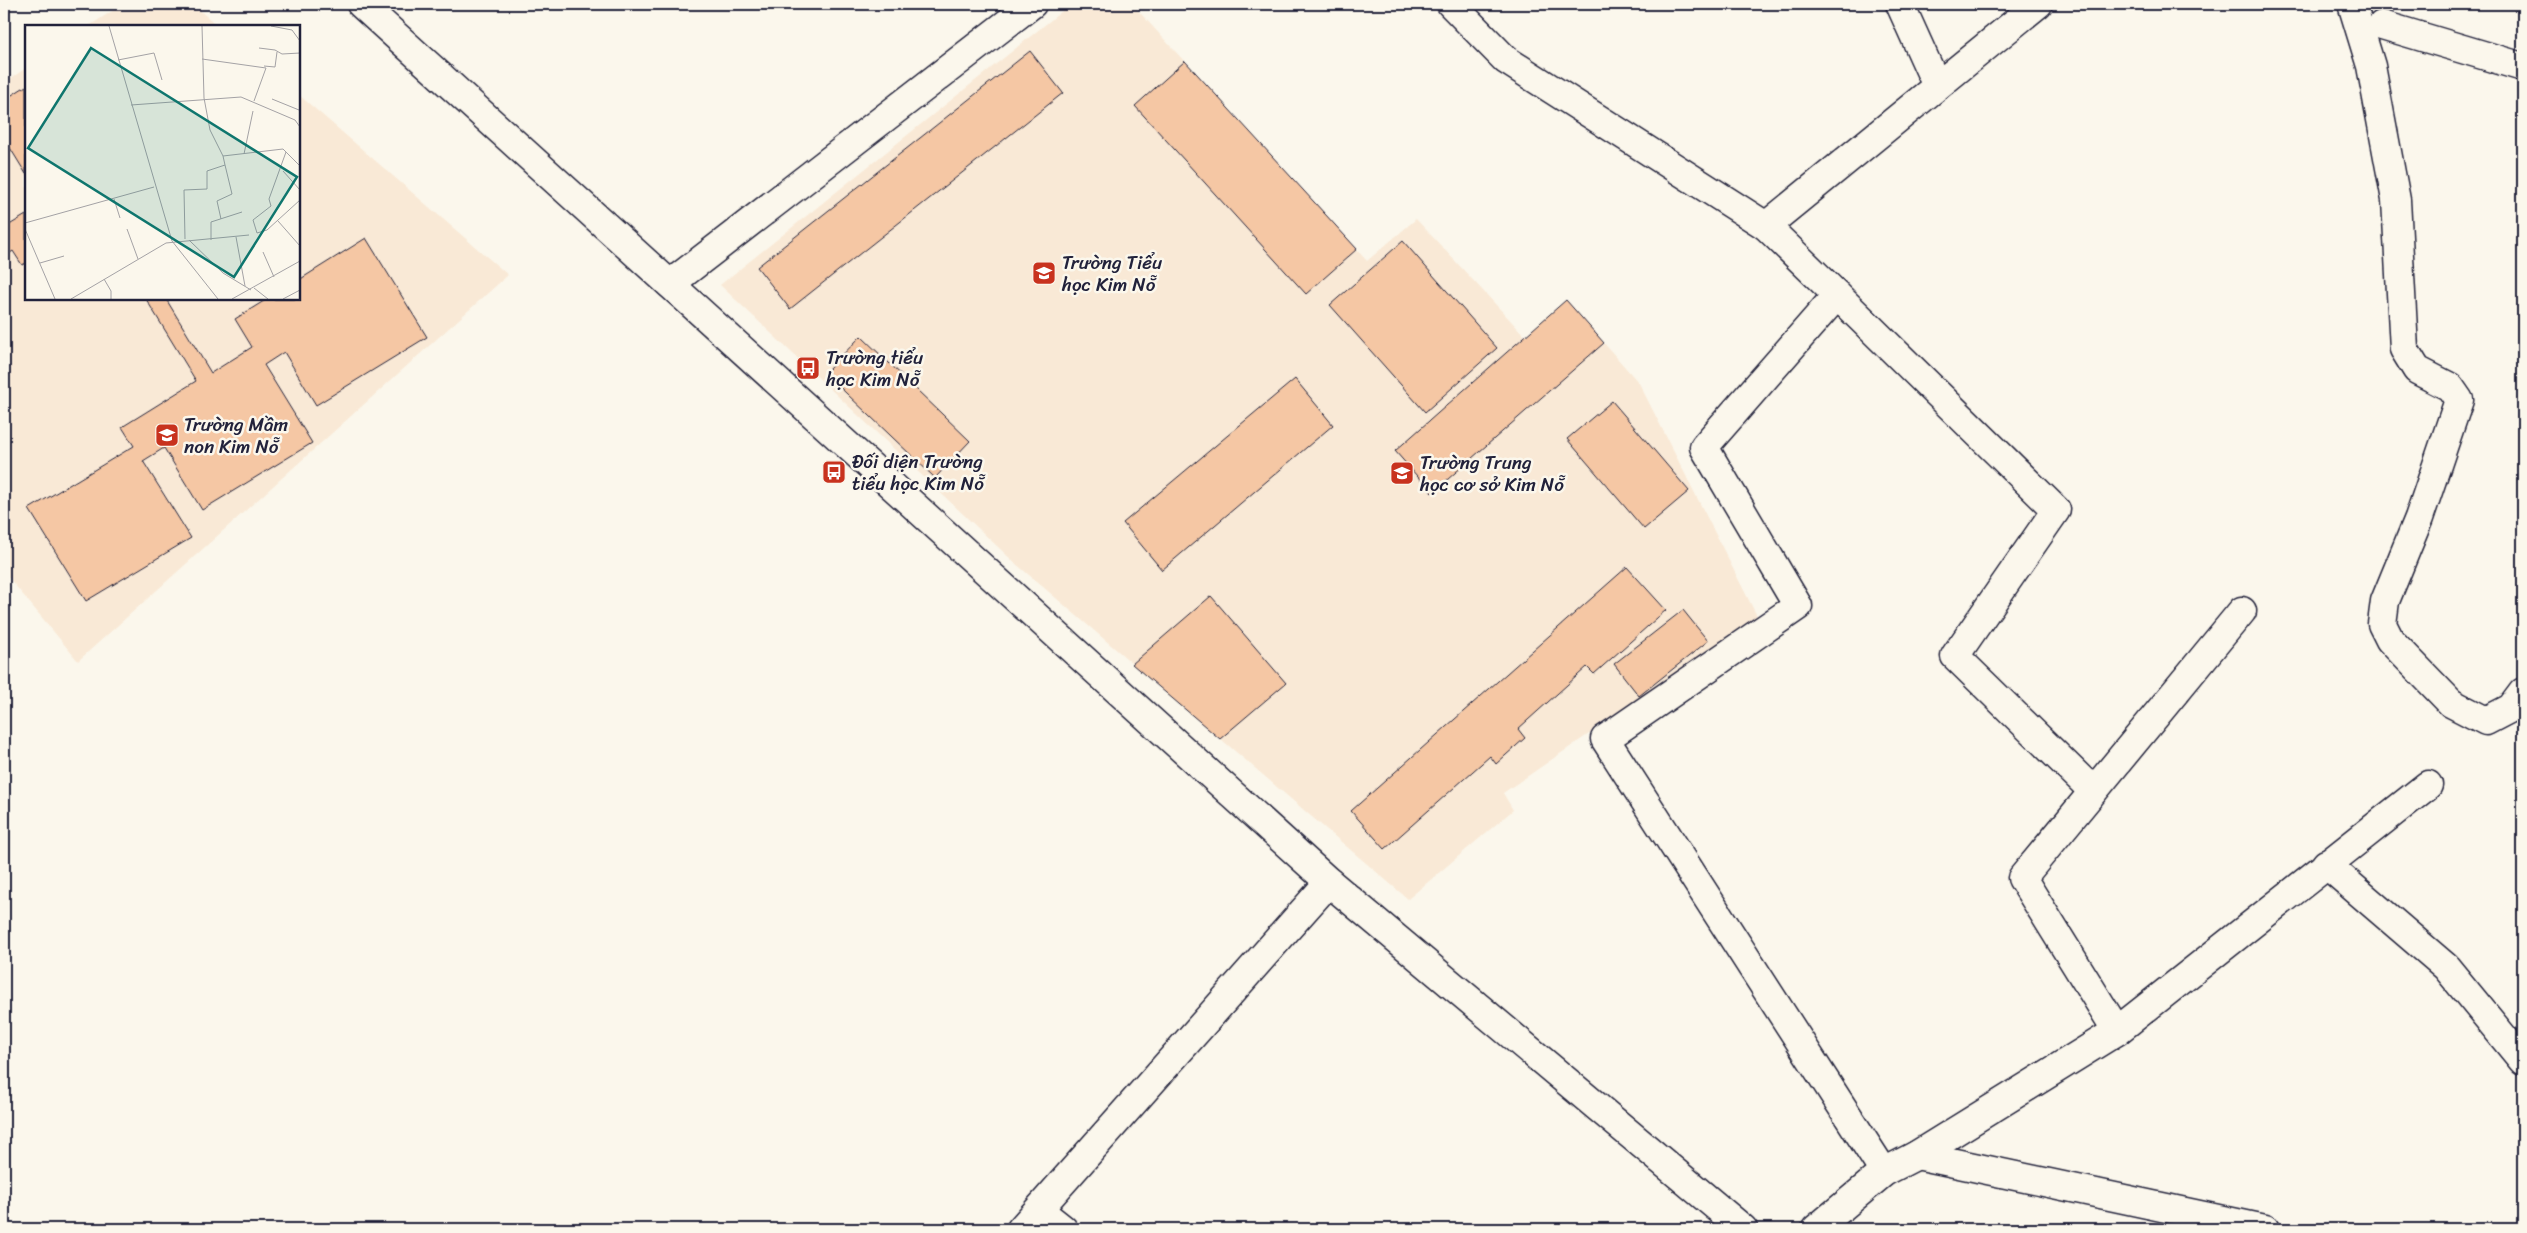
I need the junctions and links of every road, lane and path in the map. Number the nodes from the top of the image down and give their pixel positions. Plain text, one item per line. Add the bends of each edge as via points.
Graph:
1 (361, 4) edge
2 (1032, 4) edge
3 (1451, 4) edge
4 (1900, 4) edge
5 (2038, 4) edge
6 (2352, 4) edge
7 (2382, 25) dead end
8 (2523, 67) edge
9 (1937, 86) junction
10 (1766, 226) junction
11 (670, 284) junction
12 (1837, 295) junction
13 (2242, 611) dead end
14 (2523, 692) edge
15 (2428, 785) dead end
16 (2093, 791) junction
17 (2326, 864) junction
18 (1330, 882) junction
19 (2117, 1031) junction
20 (2523, 1061) edge
21 (1917, 1156) junction
22 (1884, 1172) junction
23 (1030, 1220) edge
24 (1063, 1229) edge
25 (1742, 1229) edge
26 (1816, 1229) edge
27 (2265, 1229) edge

1 - 11 street
2 - 11 street
3 - 10 street via 1506,60
4 - 9 street
5 - 9 street
6 - 14 street via 2371,66 2396,200 2404,349 2417,370 2450,387 2458,400 2419,518 2385,601 2382,624 2390,640 2451,703 2486,722 2512,708
7 - 8 street
9 - 10 street
10 - 12 street
11 - 18 street
12 - 16 street via 2056,510 1955,656
12 - 22 street via 1704,447 1798,606 1605,739
13 - 16 street
15 - 17 street
16 - 19 street via 2022,878
17 - 19 street
17 - 20 street via 2446,967
18 - 23 street
18 - 25 street
19 - 21 street
21 - 22 street
21 - 27 street
22 - 26 street
23 - 24 street

